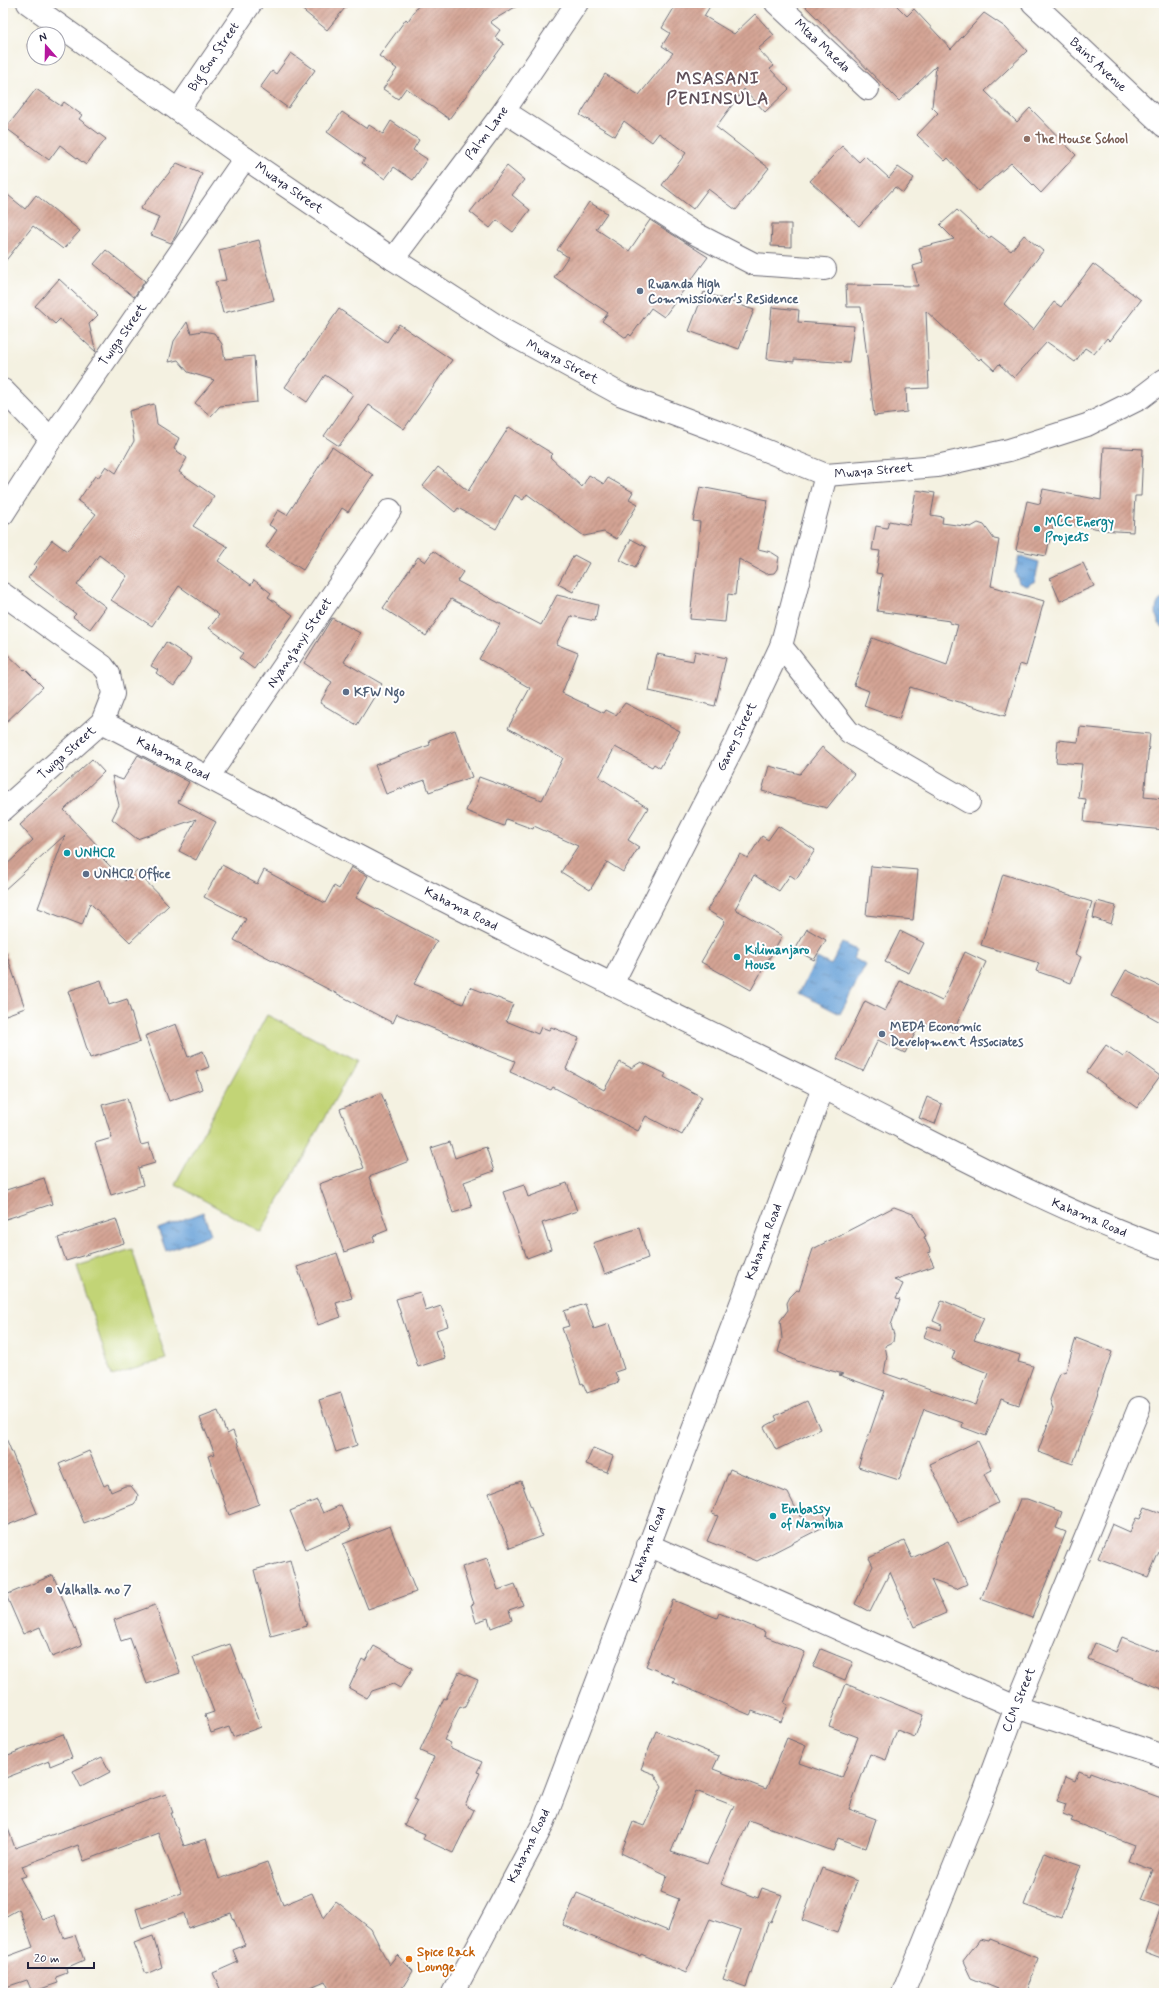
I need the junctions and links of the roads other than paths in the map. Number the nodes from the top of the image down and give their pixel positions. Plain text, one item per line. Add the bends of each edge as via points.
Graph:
1 (28, 3) edge
2 (251, 3) edge
3 (577, 3) edge
4 (776, 3) edge
5 (1033, 3) edge
6 (868, 90) dead end
7 (178, 110) junction
8 (504, 111) junction
9 (1164, 126) edge
10 (246, 158) junction
11 (392, 260) junction
12 (825, 269) dead end
13 (1164, 380) edge
14 (3, 390) edge
15 (51, 439) junction
16 (826, 476) junction
17 (390, 510) dead end
18 (3, 514) edge
19 (3, 594) edge
20 (781, 646) junction
21 (102, 722) junction
22 (209, 776) junction
23 (969, 802) dead end
24 (3, 810) edge
25 (612, 984) junction
26 (823, 1088) junction
27 (1164, 1248) edge
28 (1139, 1408) dead end
29 (648, 1545) junction
30 (1016, 1707) junction
31 (1164, 1756) edge
32 (453, 1993) edge
33 (903, 1993) edge

1 - 7 street, Mwaya Street
2 - 7 street, Big Bon Street
3 - 8 street, Palm Lane
4 - 6 street, Mtaa Maeda
5 - 9 street, Bains Avenue
7 - 10 street, Mwaya Street
8 - 11 street, Palm Lane
8 - 12 street via 692,232 754,264
10 - 11 street, Mwaya Street
10 - 15 street, Twiga Street
11 - 16 street, Mwaya Street via 505,331 622,395
13 - 16 street, Mwaya Street via 1139,399 1087,425 1009,450 937,466
14 - 15 street
15 - 18 street, Twiga Street
16 - 20 street, Ganey Street
17 - 22 street, Nyang'anyi Street
19 - 21 street, Twiga Street via 103,666 109,674 113,694
20 - 23 street via 849,732
20 - 25 street, Ganey Street
21 - 22 street, Kahama Road
21 - 24 street, Twiga Street
22 - 25 street, Kahama Road via 443,901
25 - 26 street, Kahama Road
26 - 27 street, Kahama Road via 1022,1188 1091,1220
26 - 29 street, Kahama Road
28 - 30 street, CCM Street
29 - 30 street
29 - 32 street, Kahama Road via 543,1824
30 - 31 street
30 - 33 street, CCM Street

